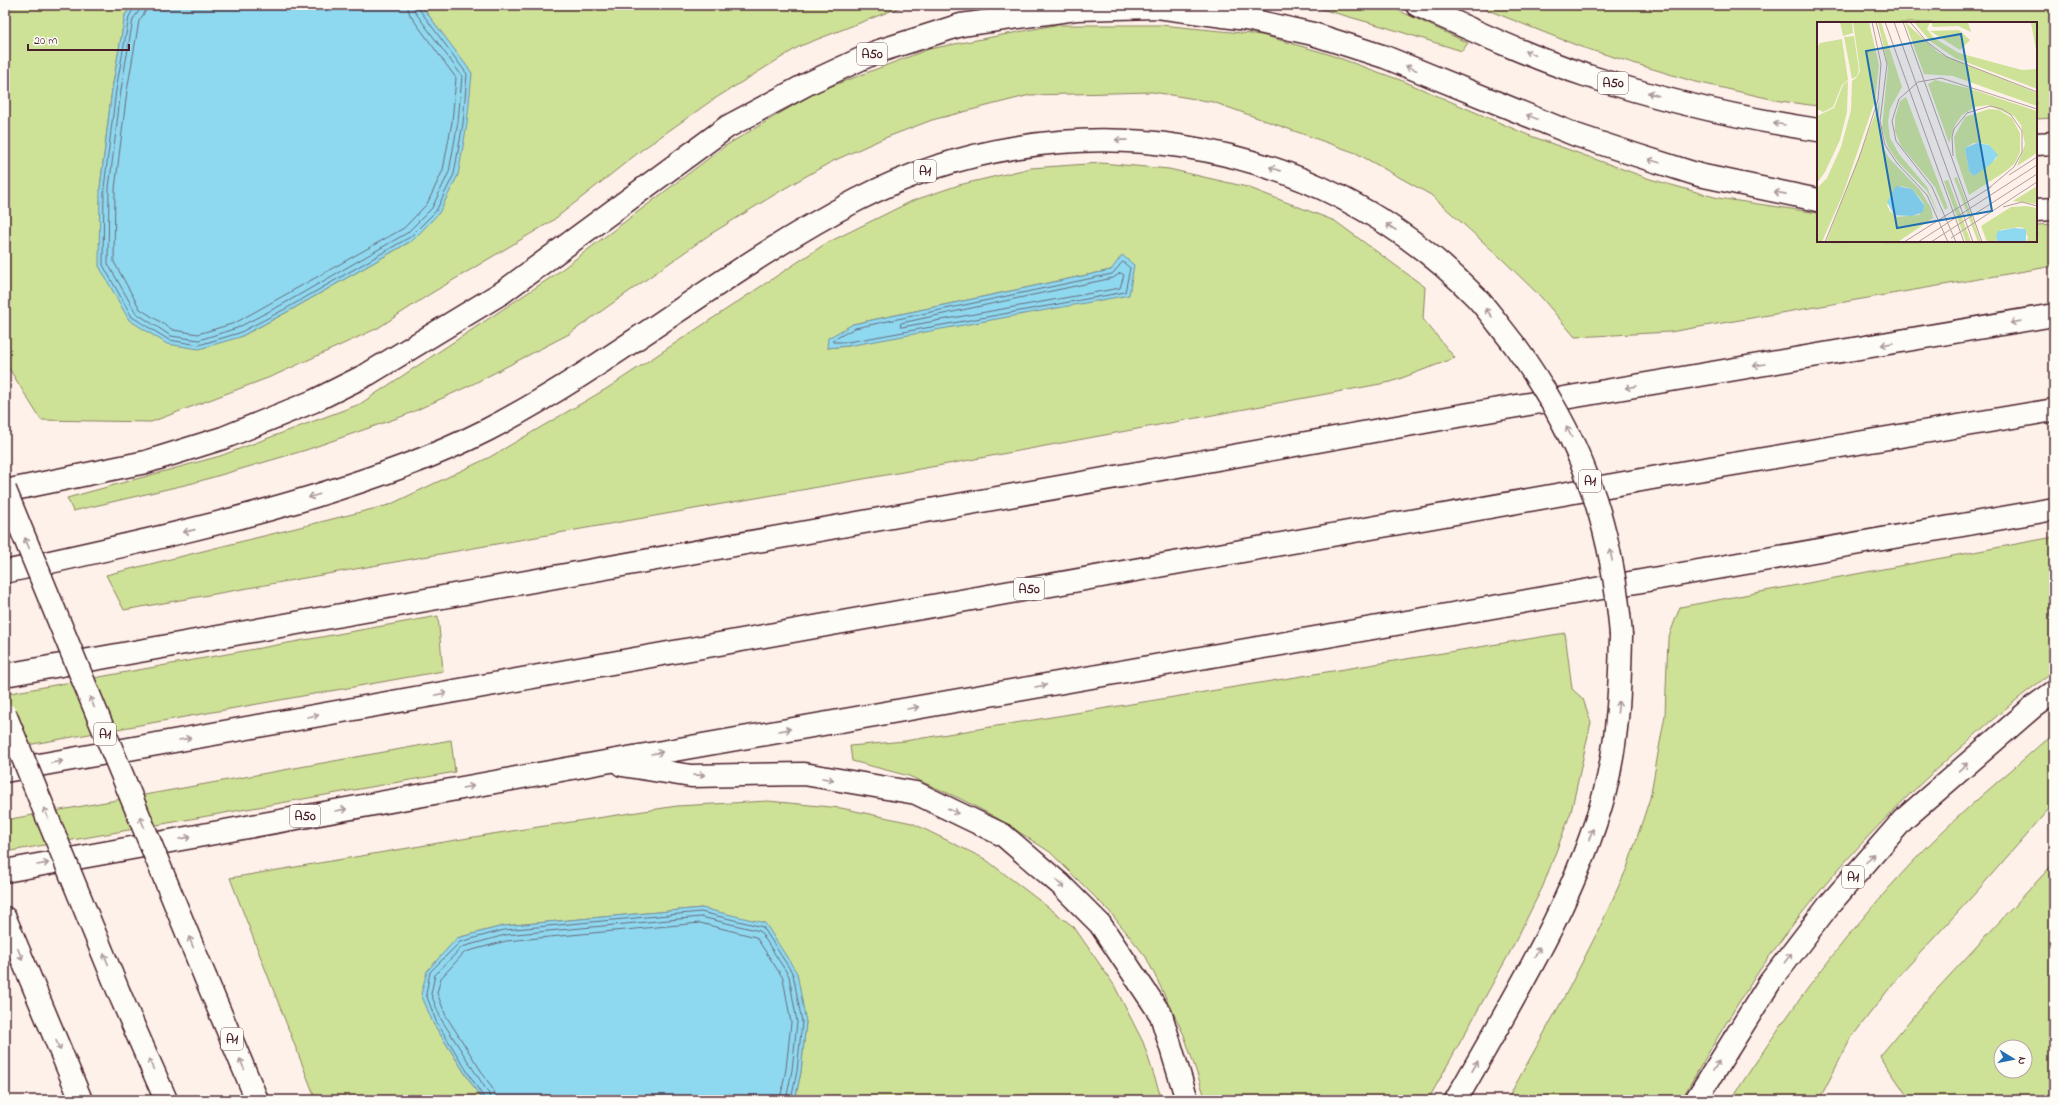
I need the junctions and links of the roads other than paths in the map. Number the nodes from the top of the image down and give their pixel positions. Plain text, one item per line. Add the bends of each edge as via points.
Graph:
1 (1418, 5) edge
2 (1817, 130) edge
3 (2054, 143) edge
4 (2037, 144) edge
5 (1817, 200) edge
6 (2054, 209) edge
7 (2037, 210) edge
8 (2054, 315) edge
9 (2054, 410) edge
10 (5, 491) edge
11 (2054, 509) edge
12 (5, 572) edge
13 (5, 675) edge
14 (2054, 692) edge
15 (5, 714) edge
16 (605, 762) junction
17 (5, 771) edge
18 (5, 871) edge
19 (5, 918) edge
20 (81, 1100) edge
21 (166, 1100) edge
22 (257, 1100) edge
23 (1187, 1100) edge
24 (1456, 1100) edge
25 (1696, 1100) edge

2 -> 1 highway, A50 via 1713,110 1585,75 1481,34
3 - 4 highway
5 -> 10 highway, A50 via 1699,175 1643,158 1576,135 1385,57 1313,34 1246,18 1157,7 1076,9 961,25 876,52 727,127 503,292 368,374 223,438 146,462
6 - 7 highway
8 -> 13 highway via 1458,416
17 -> 9 highway, A50 via 1694,470
22 -> 10 highway, A1, bridge
16 -> 11 highway, A50
24 -> 12 highway, A1, bridge via 1557,914 1595,825 1614,742 1620,688 1621,635 1618,596 1602,518 1590,480 1575,444 1556,409 1513,343 1479,301 1423,250 1368,212 1301,178 1218,152 1158,142 1087,140 1020,146 941,166 861,198 810,226 587,372 487,429 439,452 351,484 229,521
25 -> 14 highway, A1 via 1770,982 1828,905 1903,820 2033,707
21 -> 15 highway, bridge via 120,995
18 -> 16 highway, A50
16 -> 23 highway, A50 via 691,776 804,774 916,794 1003,836 1060,884 1100,924 1161,1015
19 -> 20 highway

